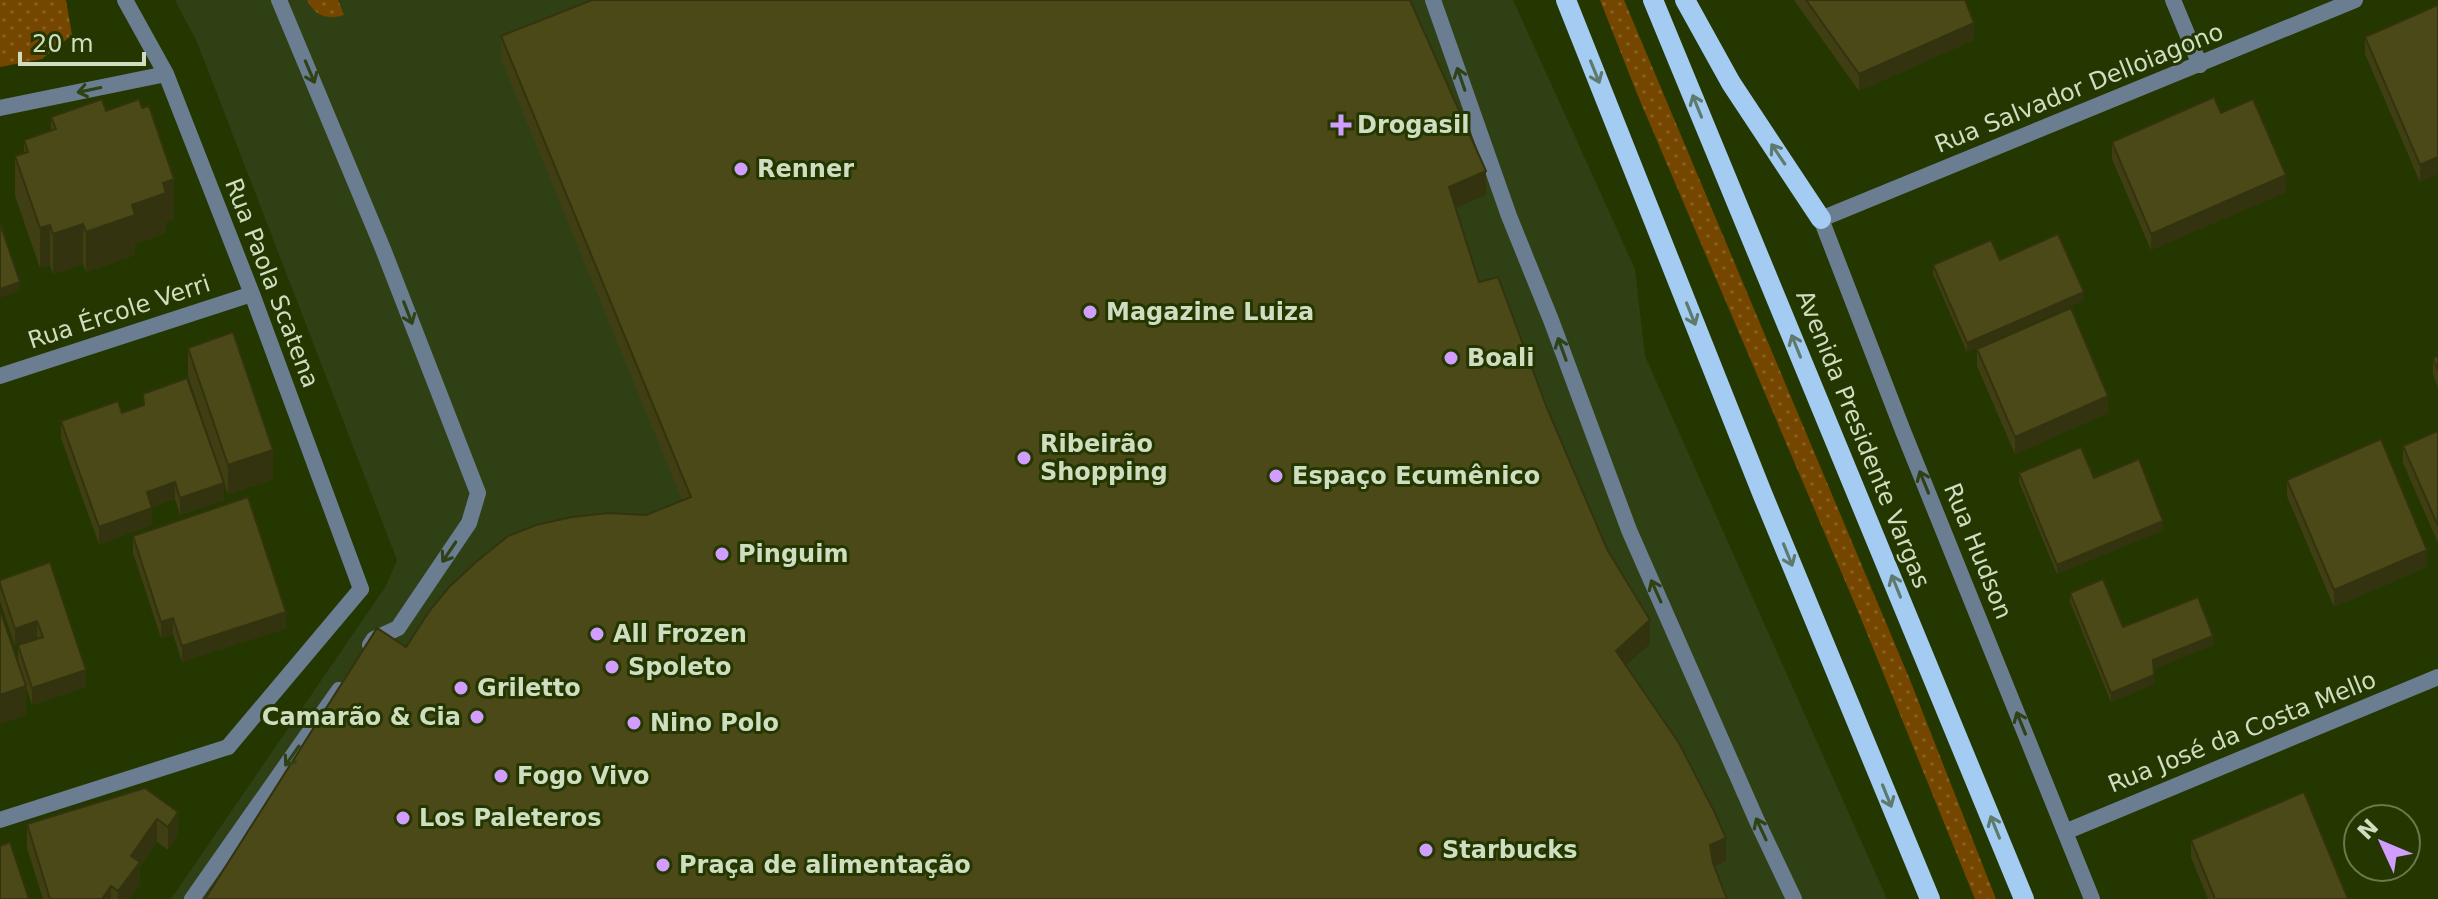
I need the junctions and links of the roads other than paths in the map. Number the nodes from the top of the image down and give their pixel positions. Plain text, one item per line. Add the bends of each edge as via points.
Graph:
1 (125, 0) edge
2 (279, 0) edge
3 (1433, 0) edge
4 (1566, 0) edge
5 (1653, 0) edge
6 (1685, 0) edge
7 (2173, 0) edge
8 (2355, 0) edge
9 (2200, 65) junction
10 (166, 74) junction
11 (0, 108) edge
12 (1821, 219) junction
13 (252, 294) junction
14 (0, 376) edge
15 (365, 652) edge
16 (2438, 677) edge
17 (347, 678) edge
18 (0, 820) edge
19 (2065, 832) junction
20 (192, 899) edge
21 (1794, 899) edge
22 (1930, 899) edge
23 (2024, 899) edge
24 (2092, 899) edge

1 - 10 street, Rua Paola Scatena
2 -> 15 street via 478,493 469,523 398,628 374,639
21 -> 3 street via 1629,530
4 -> 22 main road
23 -> 5 main road, Avenida Presidente Vargas
12 -> 6 main road via 1731,83
7 - 9 street
8 - 9 street, Rua Salvador Delloiagono
9 - 12 street, Rua Salvador Delloiagono
10 -> 11 street
10 - 13 street, Rua Paola Scatena
19 -> 12 street, Rua Hudson
13 - 14 street, Rua Ércole Verri
13 - 18 street, Rua Paola Scatena via 361,589 228,747
16 - 19 street, Rua José da Costa Mello
17 -> 20 street
19 - 24 street, Rua Hudson

